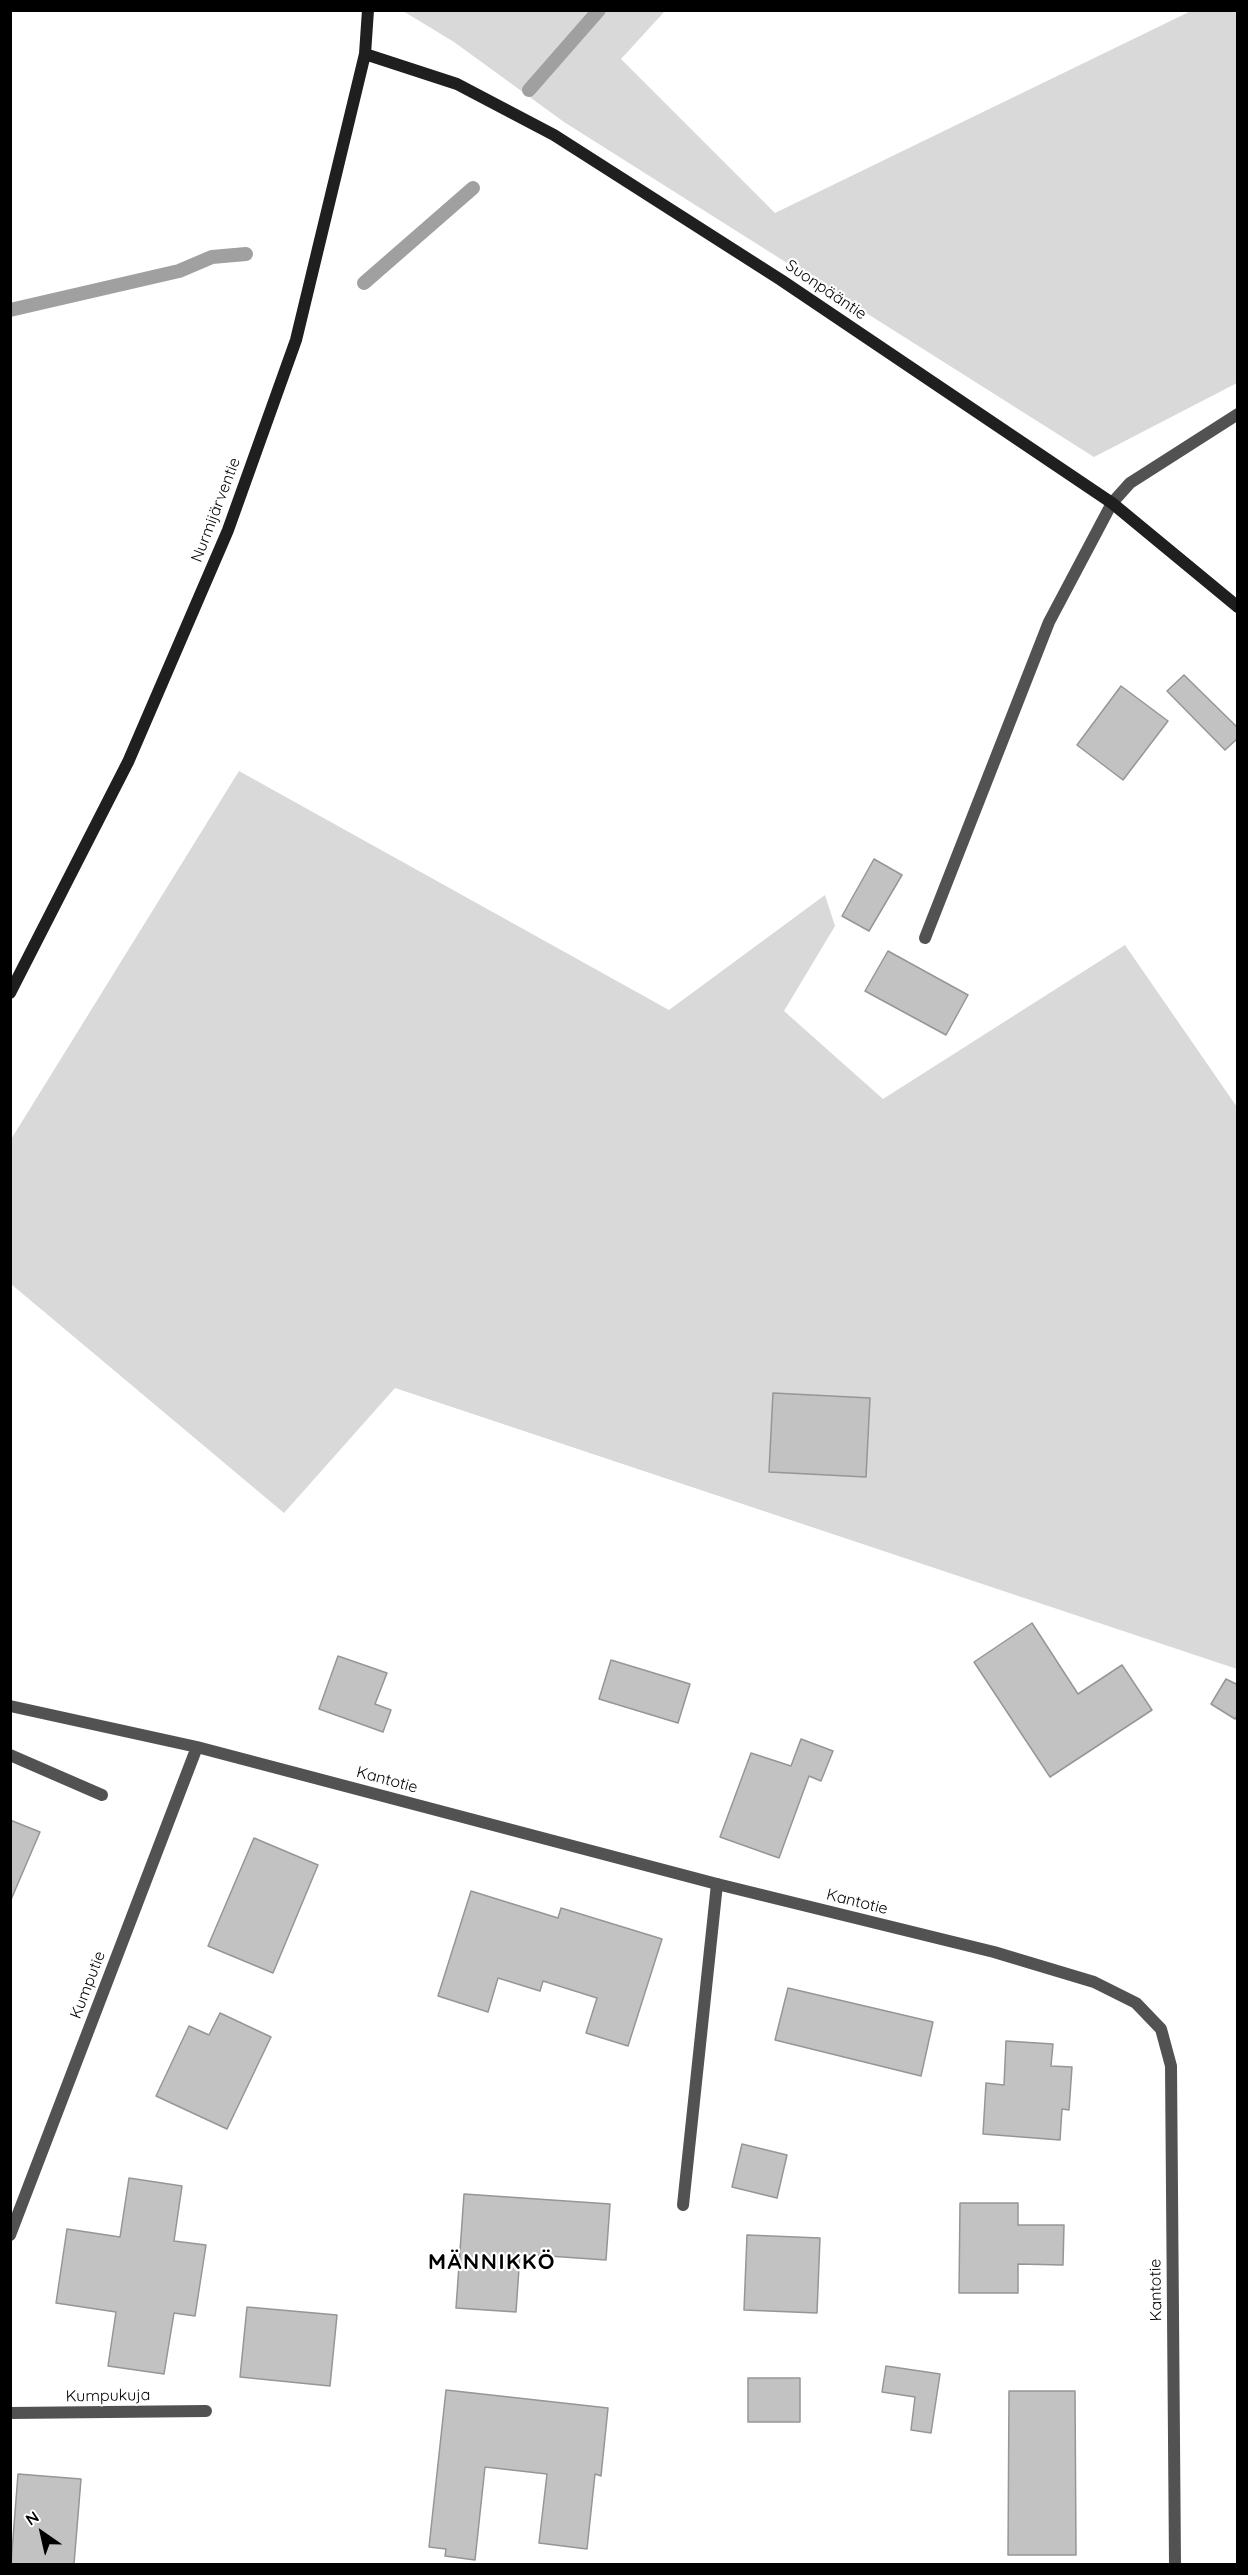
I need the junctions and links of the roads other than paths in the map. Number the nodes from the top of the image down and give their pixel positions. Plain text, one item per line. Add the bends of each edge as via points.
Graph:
1 (368, 10) edge
2 (365, 54) junction
3 (1238, 414) edge
4 (1112, 503) junction
5 (1238, 606) edge
6 (925, 938) dead end
7 (10, 993) edge
8 (10, 1706) edge
9 (197, 1747) junction
10 (10, 1755) edge
11 (102, 1795) dead end
12 (717, 1884) junction
13 (683, 2205) dead end
14 (10, 2235) edge
15 (206, 2411) dead end
16 (10, 2413) edge
17 (1176, 2565) edge

1 - 2 street, Nurmijärventie
2 - 4 street, Suonpääntie via 456,84 554,135 781,280
2 - 7 street, Nurmijärventie via 296,340 228,530 128,762
3 - 4 street via 1130,483
4 - 5 street, Suonpääntie
4 - 6 street via 1049,621
8 - 9 street, Kantotie
9 - 12 street, Kantotie
9 - 14 street, Kumputie
10 - 11 street
12 - 13 street
12 - 17 street, Kantotie via 994,1952 1094,1982 1136,2003 1161,2030 1171,2066
15 - 16 street, Kumpukuja

